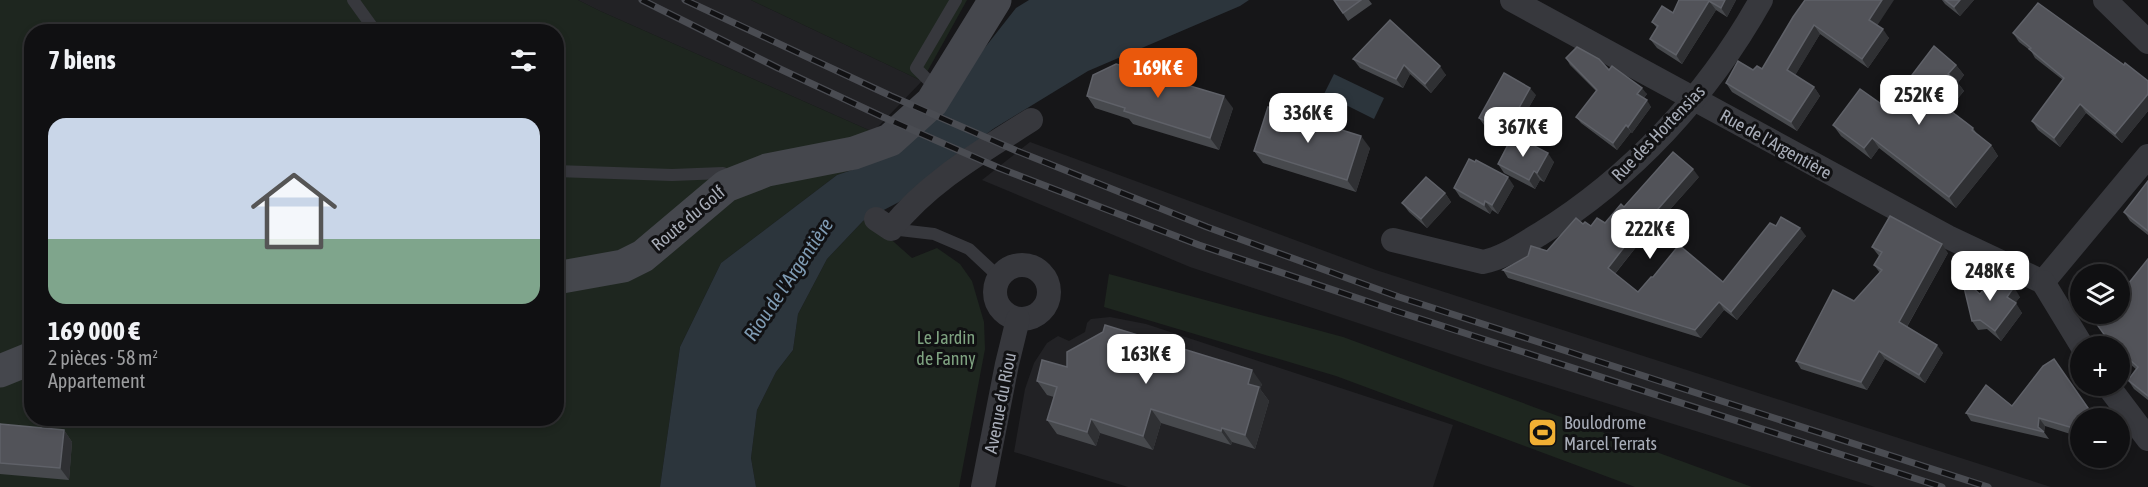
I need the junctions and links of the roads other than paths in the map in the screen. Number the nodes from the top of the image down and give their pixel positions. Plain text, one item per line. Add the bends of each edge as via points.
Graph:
1 (353, 0) edge
2 (956, 0) edge
3 (995, 0) edge
4 (1512, 0) edge
5 (1761, 0) edge
6 (2105, 0) edge
7 (370, 24) edge
8 (2148, 42) edge
9 (941, 88) junction
10 (1695, 99) junction
11 (1031, 120) dead end
12 (2148, 156) edge
13 (564, 171) edge
14 (723, 173) dead end
15 (883, 224) joint
16 (1394, 240) dead end
17 (564, 277) edge
18 (999, 277) junction
19 (2043, 282) junction
20 (1018, 319) junction
21 (2076, 336) edge
22 (24, 361) edge
23 (0, 371) edge
24 (2116, 396) edge
25 (2148, 439) edge
26 (983, 487) edge

1 - 7 lane
2 - 9 lane via 916,68
3 - 9 street
4 - 10 street, Rue de l'Argentière
5 - 10 street, Rue des Hortensias
6 - 8 street
9 - 17 street, Route du Golf via 932,102 890,140 854,153 767,170 726,186 643,256 622,266
10 - 16 street, Rue des Hortensias via 1596,197 1495,260 1482,262
10 - 19 street, Rue de l'Argentière via 1948,237
11 - 15 street via 951,172
12 - 19 street
13 - 14 lane via 672,176
15 - 18 lane via 934,234 969,249
18 - 20 street via 999,306
18 - 20 street via 1006,270 1025,265 1035,268 1046,279 1046,306 1038,315
19 - 21 street
20 - 26 street, Avenue du Riou
22 - 23 street
24 - 25 street

